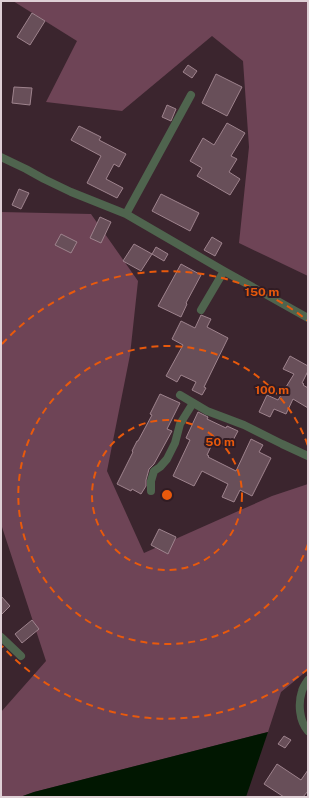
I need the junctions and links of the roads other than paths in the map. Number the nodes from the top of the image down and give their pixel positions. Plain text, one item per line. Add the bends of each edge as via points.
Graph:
1 (191, 95) dead end
2 (1, 157) edge
3 (126, 214) junction
4 (224, 271) junction
5 (201, 310) dead end
6 (308, 318) edge
7 (180, 395) dead end
8 (193, 403) junction
9 (308, 456) edge
10 (151, 491) dead end
11 (1, 637) edge
12 (21, 656) dead end
13 (308, 680) edge
14 (308, 731) edge

1 - 3 street
2 - 3 street via 71,192
3 - 4 street
4 - 5 street
4 - 6 street
7 - 8 street
8 - 9 street
8 - 10 street via 180,424 167,459 154,471
11 - 12 street
13 - 14 street via 302,691 300,706 303,723

